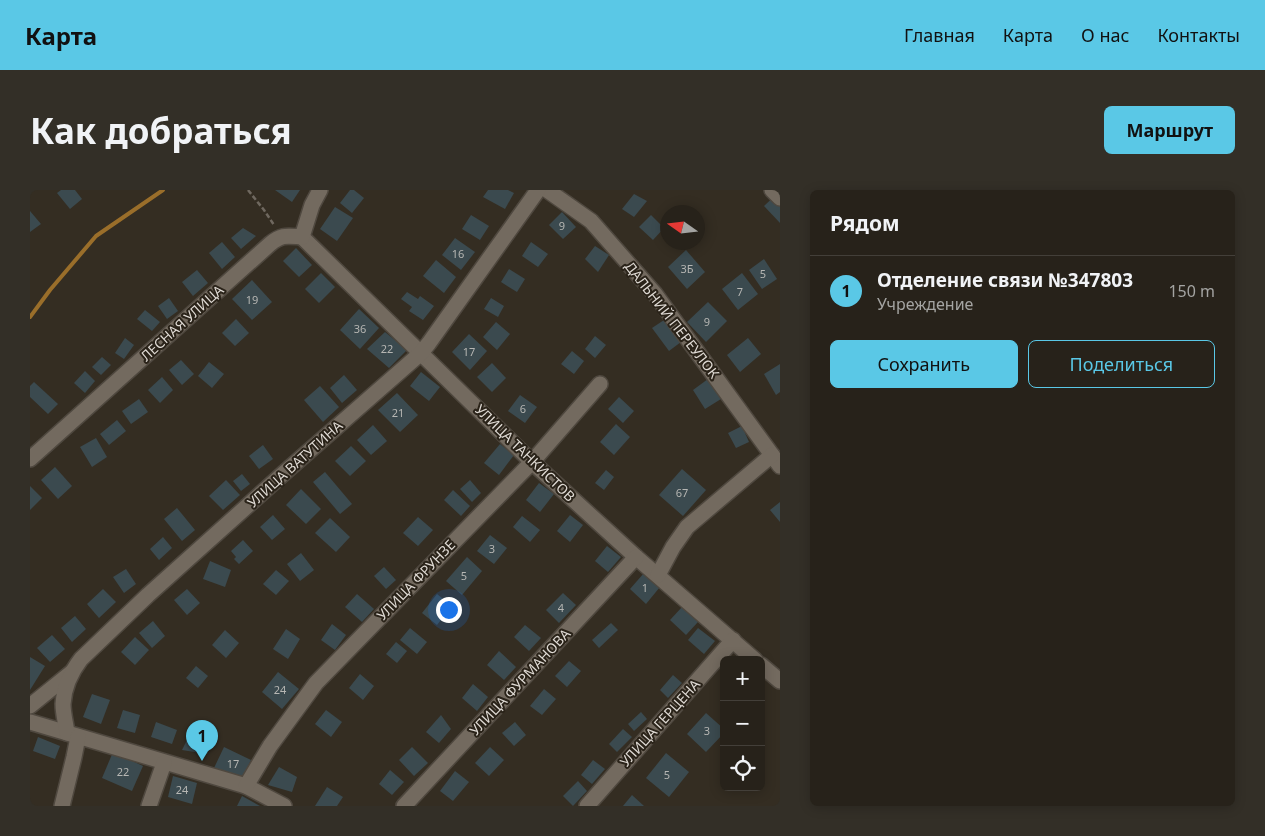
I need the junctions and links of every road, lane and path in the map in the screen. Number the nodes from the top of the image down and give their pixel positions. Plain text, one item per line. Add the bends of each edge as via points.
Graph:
1 (248, 190) edge
2 (320, 190) edge
3 (538, 190) edge
4 (548, 190) edge
5 (772, 190) edge
6 (780, 198) edge
7 (283, 236) junction
8 (302, 237) junction
9 (421, 353) junction
10 (600, 384) dead end
11 (30, 459) edge
12 (776, 461) edge
13 (532, 462) junction
14 (636, 557) junction
15 (658, 576) junction
16 (733, 640) junction
17 (751, 656) edge
18 (765, 668) edge
19 (72, 672) junction
20 (780, 681) edge
21 (30, 706) edge
22 (30, 722) edge
23 (73, 735) junction
24 (164, 763) junction
25 (246, 786) junction
26 (62, 806) edge
27 (149, 806) edge
28 (284, 806) edge
29 (404, 806) edge
30 (587, 806) edge

1 - 7 path
2 - 8 street
3 - 9 street, УЛИЦА ВАТУТИНА
4 - 12 street, ДАЛЬНИЙ ПЕРЕУЛОК via 591,221 655,294
5 - 6 street
7 - 8 street
7 - 11 street, ЛЕСНАЯ УЛИЦА via 270,244
8 - 9 street, УЛИЦА ТАНКИСТОВ
9 - 13 street, УЛИЦА ТАНКИСТОВ
9 - 19 street, УЛИЦА ВАТУТИНА via 184,562 80,659
10 - 13 street, УЛИЦА ФРУНЗЕ
12 - 15 street via 687,527
13 - 14 street, УЛИЦА ТАНКИСТОВ
13 - 25 street, УЛИЦА ФРУНЗЕ via 316,683 270,746
14 - 15 street, УЛИЦА ТАНКИСТОВ
14 - 29 street, УЛИЦА ФУРМАНОВА
15 - 16 street, УЛИЦА ТАНКИСТОВ
16 - 17 street, УЛИЦА ТАНКИСТОВ
16 - 30 street, УЛИЦА ГЕРЦЕНА
18 - 20 street
19 - 21 street
19 - 23 street, УЛИЦА ВАТУТИНА via 63,704
22 - 23 street
23 - 24 street
23 - 26 street, УЛИЦА ВАТУТИНА via 74,757
24 - 25 street
24 - 27 street
25 - 28 street

